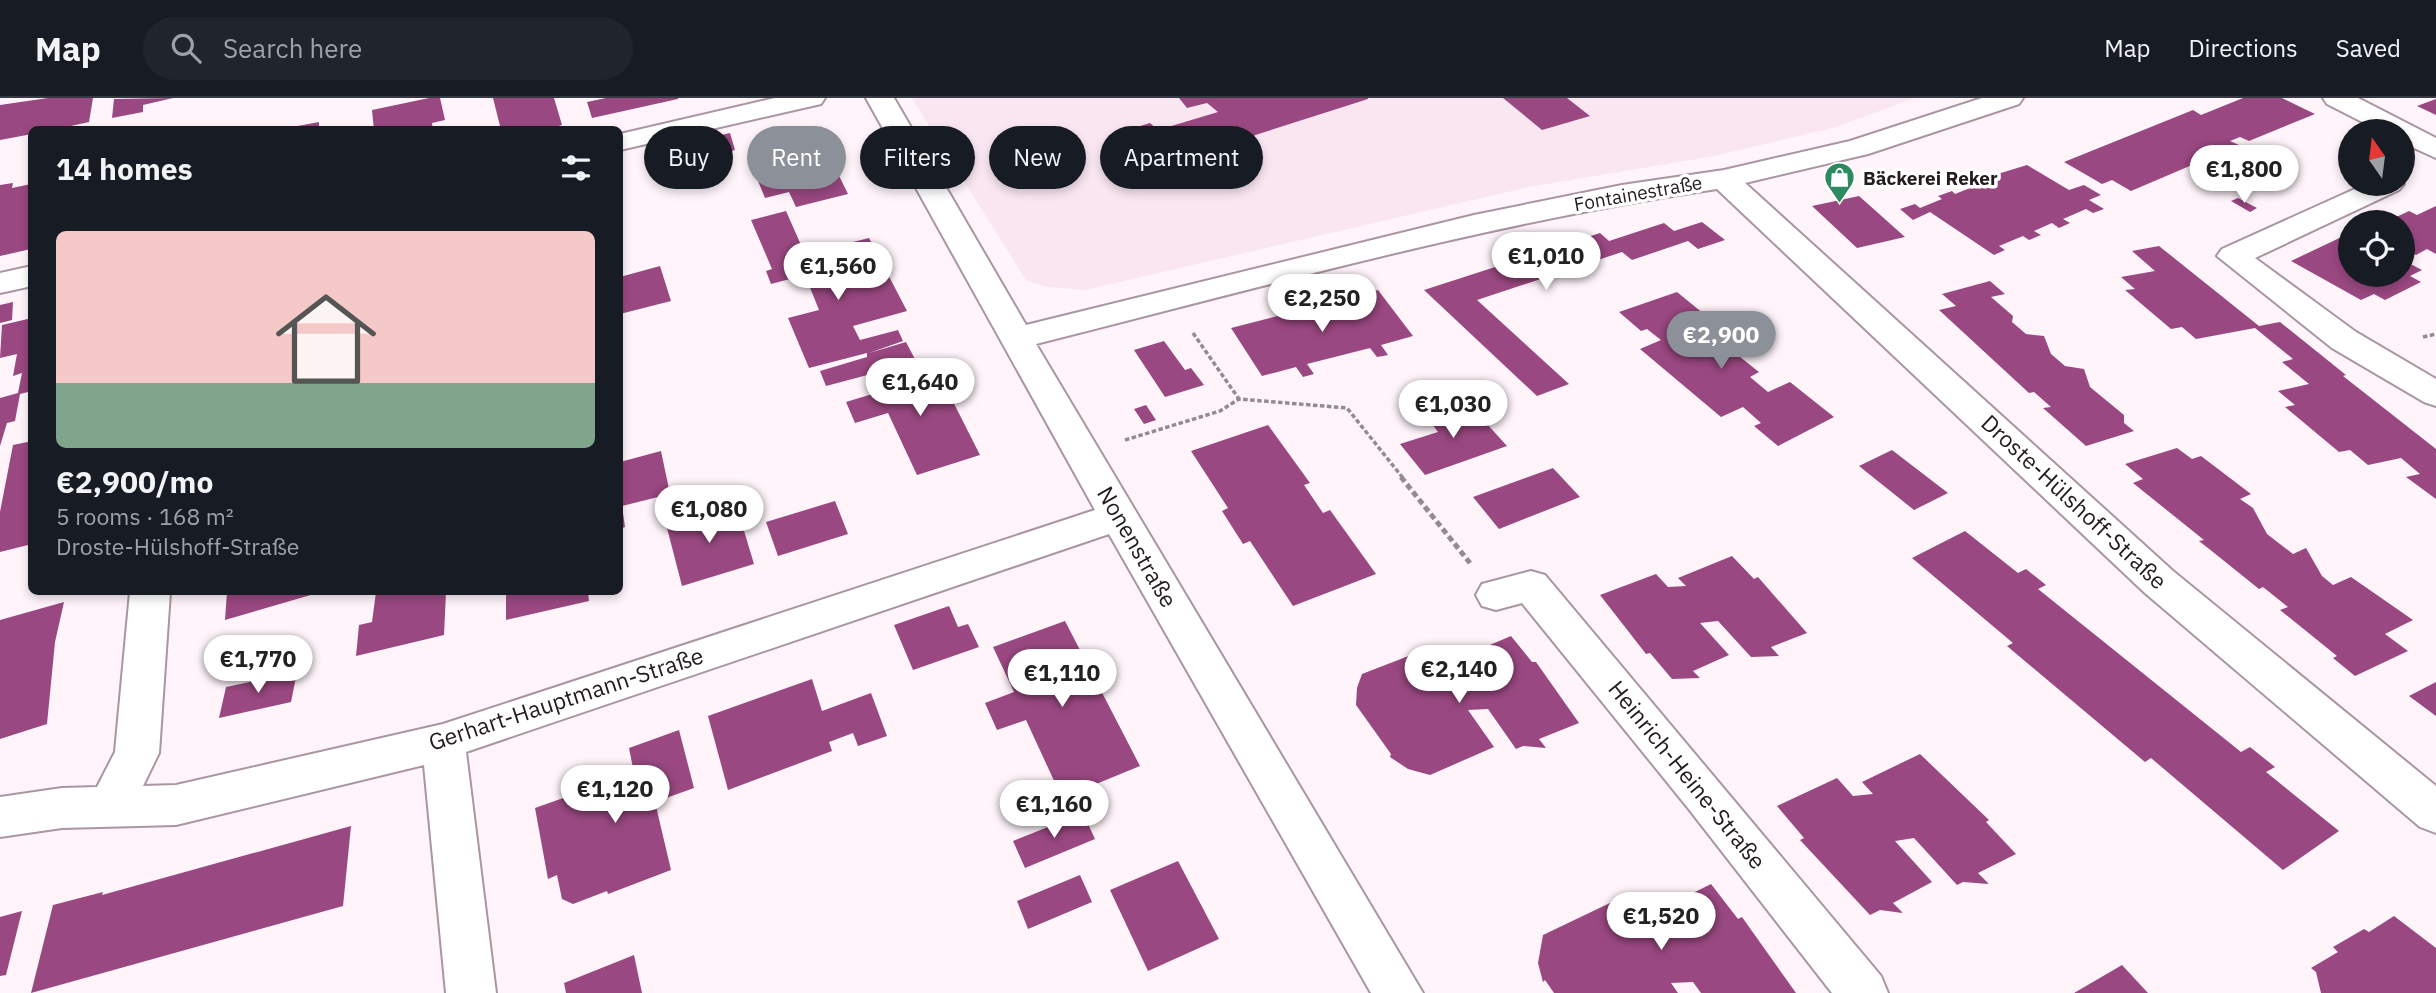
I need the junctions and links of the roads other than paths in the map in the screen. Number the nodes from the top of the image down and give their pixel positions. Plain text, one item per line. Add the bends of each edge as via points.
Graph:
1 (811, 98) edge
2 (880, 98) edge
3 (2009, 98) edge
4 (2337, 98) edge
5 (1962, 104) edge
6 (2377, 119) edge
7 (2415, 138) edge
8 (623, 141) edge
9 (2436, 149) edge
10 (2436, 162) edge
11 (2415, 172) edge
12 (1724, 179) junction
13 (2363, 196) edge
14 (28, 277) edge
15 (0, 283) edge
16 (1018, 338) junction
17 (2436, 394) edge
18 (1118, 517) junction
19 (150, 595) edge
20 (1496, 595) road end
21 (443, 742) junction
22 (111, 805) junction
23 (2436, 813) edge
24 (0, 817) edge
25 (471, 993) edge
26 (1398, 993) edge
27 (1863, 993) edge

1 - 8 street
2 - 16 street, Nonenstraße
3 - 5 street, Fontainestraße
4 - 6 street
5 - 12 street, Fontainestraße via 1858,148
7 - 9 street
10 - 11 street
12 - 16 street, Fontainestraße via 1474,223
12 - 23 street, Droste-Hülshoff-Straße via 2159,583
13 - 17 street via 2232,256 2344,340
14 - 15 street
16 - 18 street, Nonenstraße
18 - 21 street, Gerhart-Hauptmann-Straße
18 - 26 street, Nonenstraße
19 - 22 street via 137,753
20 - 27 street, Heinrich-Heine-Straße via 1531,586
21 - 22 street, Gerhart-Hauptmann-Straße via 176,805
21 - 25 street
22 - 24 street, Gerhart-Hauptmann-Straße

